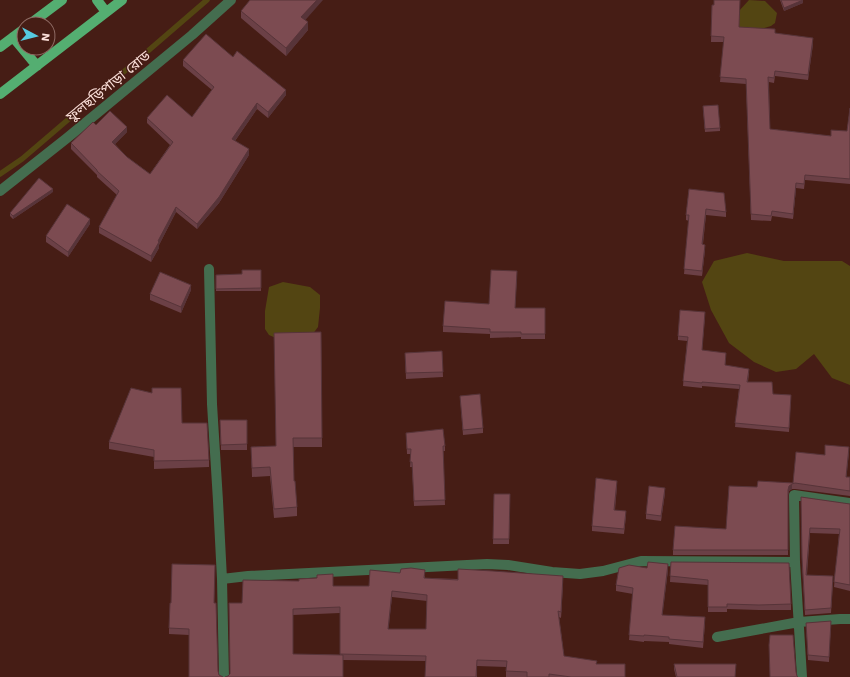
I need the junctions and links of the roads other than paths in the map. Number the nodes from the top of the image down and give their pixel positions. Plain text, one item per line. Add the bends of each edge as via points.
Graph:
1 (62, 0) edge
2 (97, 0) edge
3 (122, 0) edge
4 (231, 0) edge
5 (106, 12) junction
6 (41, 16) edge
7 (16, 35) edge
8 (13, 37) junction
9 (0, 47) edge
10 (37, 66) junction
11 (0, 94) edge
12 (0, 191) edge
13 (209, 269) dead end
14 (850, 503) edge
15 (795, 562) junction
16 (222, 579) junction
17 (850, 620) edge
18 (799, 622) junction
19 (717, 637) dead end
20 (224, 677) edge
21 (802, 677) edge

1 - 6 main road
2 - 5 main road
3 - 5 main road
4 - 12 street, ফুলছড়িপাড়া রোড via 192,36
5 - 10 main road
7 - 8 main road
8 - 9 main road
8 - 10 main road
10 - 11 main road
13 - 16 street via 212,404
14 - 15 street via 794,495
15 - 16 street via 641,561 604,571 580,574 480,564
15 - 18 street
16 - 20 street
17 - 18 street
18 - 19 street
18 - 21 street

